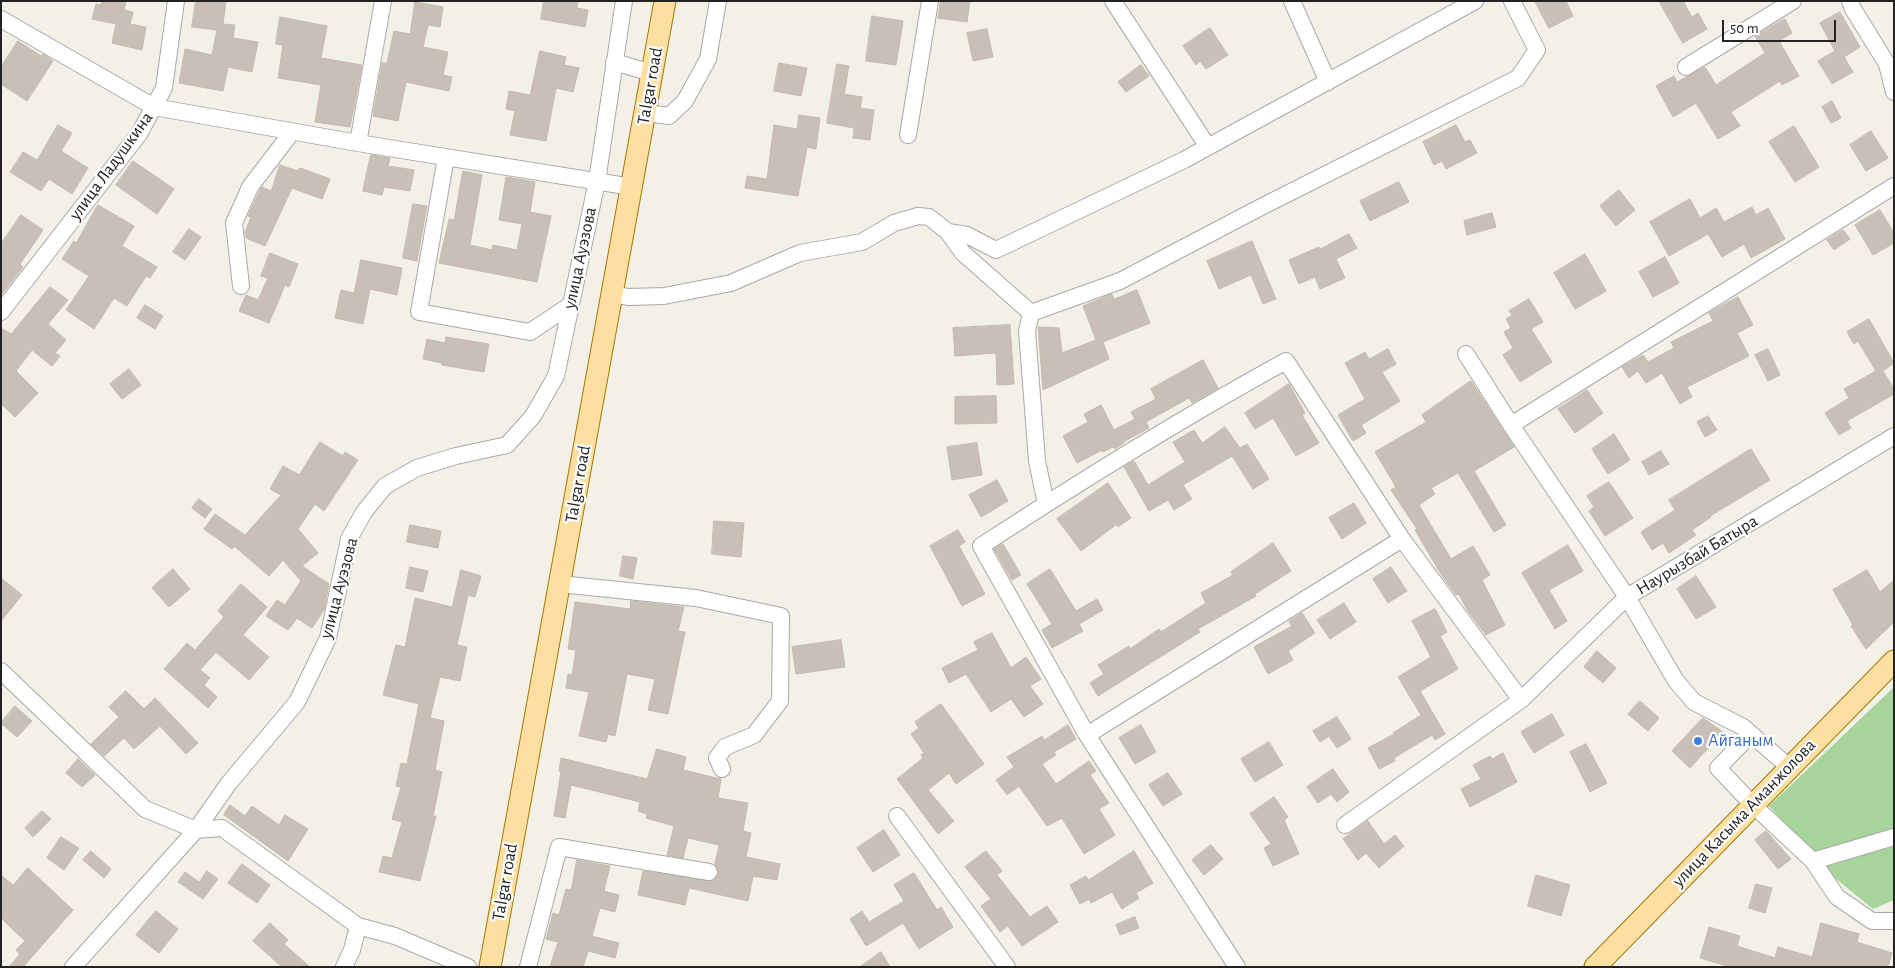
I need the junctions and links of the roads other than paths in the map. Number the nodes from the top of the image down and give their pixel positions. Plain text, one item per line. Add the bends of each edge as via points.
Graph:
1 (176, 1) edge
2 (382, 1) edge
3 (624, 1) edge
4 (665, 1) edge
5 (718, 1) edge
6 (930, 1) edge
7 (1114, 1) edge
8 (1292, 1) edge
9 (1475, 1) edge
10 (1512, 1) edge
11 (1793, 1) edge
12 (1850, 1) edge
13 (1, 19) edge
14 (614, 62) junction
15 (1686, 67) dead end
16 (652, 73) junction
17 (1328, 82) junction
18 (1894, 92) edge
19 (154, 107) junction
20 (646, 113) junction
21 (292, 132) junction
22 (908, 135) dead end
23 (358, 143) junction
24 (1208, 147) junction
25 (446, 157) junction
26 (597, 181) junction
27 (632, 186) junction
28 (1894, 186) edge
29 (948, 232) junction
30 (241, 286) dead end
31 (612, 294) junction
32 (569, 306) junction
33 (1, 312) edge
34 (1031, 313) junction
35 (1466, 354) dead end
36 (1511, 425) junction
37 (1894, 436) edge
38 (1046, 504) junction
39 (1402, 539) junction
40 (560, 584) junction
41 (1627, 597) junction
42 (1894, 661) edge
43 (1, 671) edge
44 (1521, 700) junction
45 (1752, 734) junction
46 (1087, 736) junction
47 (1789, 767) junction
48 (722, 769) dead end
49 (1752, 804) junction
50 (897, 816) dead end
51 (1344, 825) dead end
52 (196, 830) junction
53 (1894, 837) edge
54 (1813, 862) junction
55 (709, 872) dead end
56 (1894, 921) edge
57 (358, 926) junction
58 (73, 967) edge
59 (344, 967) edge
60 (468, 967) edge
61 (490, 967) edge
62 (528, 967) edge
63 (1007, 967) edge
64 (1237, 967) edge
65 (1595, 967) edge

1 - 19 street, улица Ладушкина via 164,88
2 - 23 street
3 - 14 street, улица Ауэзова
4 - 16 main road, Talgar road
5 - 20 street via 708,58 685,101 669,116
6 - 22 street
7 - 24 street
8 - 17 street
9 - 17 street
10 - 34 street via 1537,50 1518,78 1120,281
11 - 15 street
12 - 18 street via 1887,64
13 - 19 street
14 - 16 street
14 - 26 street, улица Ауэзова
16 - 20 main road, Talgar road
17 - 24 street
19 - 21 street
19 - 33 street, улица Ладушкина via 139,134
20 - 27 main road, Talgar road
21 - 23 street
21 - 30 street via 250,187 234,223
23 - 25 street
24 - 29 street via 996,250 967,235
25 - 26 street
25 - 32 street via 419,312 530,332
26 - 27 street
26 - 32 street, улица Ауэзова
27 - 31 main road, Talgar road
28 - 36 street
29 - 31 street via 930,217 918,216 894,223 862,242 800,253 731,283 664,296
29 - 34 street via 963,253
31 - 40 main road, Talgar road
32 - 52 street, улица Ауэзова via 556,376 533,416 508,445 417,468 385,486 364,512 349,539 328,638 296,702 229,783
34 - 38 street via 1027,331 1035,443
35 - 36 street
36 - 41 street
37 - 41 street, Наурызбай Батыра
38 - 39 street via 1286,361
38 - 46 street via 981,546
39 - 44 street
39 - 46 street
40 - 48 street via 696,598 782,616 780,701 754,735 725,747 717,758
40 - 61 main road, Talgar road
41 - 44 street, Наурызбай Батыра
41 - 45 street via 1676,681 1694,702
42 - 47 main road, улица Касыма Аманжолова
43 - 52 street via 145,809
44 - 51 street, Наурызбай Батыра
45 - 47 street
45 - 49 street via 1718,768
46 - 64 street
47 - 49 main road, улица Касыма Аманжолова
49 - 54 street
49 - 65 main road, улица Касыма Аманжолова
50 - 63 street
52 - 57 street via 222,828
52 - 58 street, улица Ауэзова
53 - 54 street
54 - 56 street via 1837,897 1872,921
55 - 62 street via 559,848
57 - 59 street
57 - 60 street via 395,936

